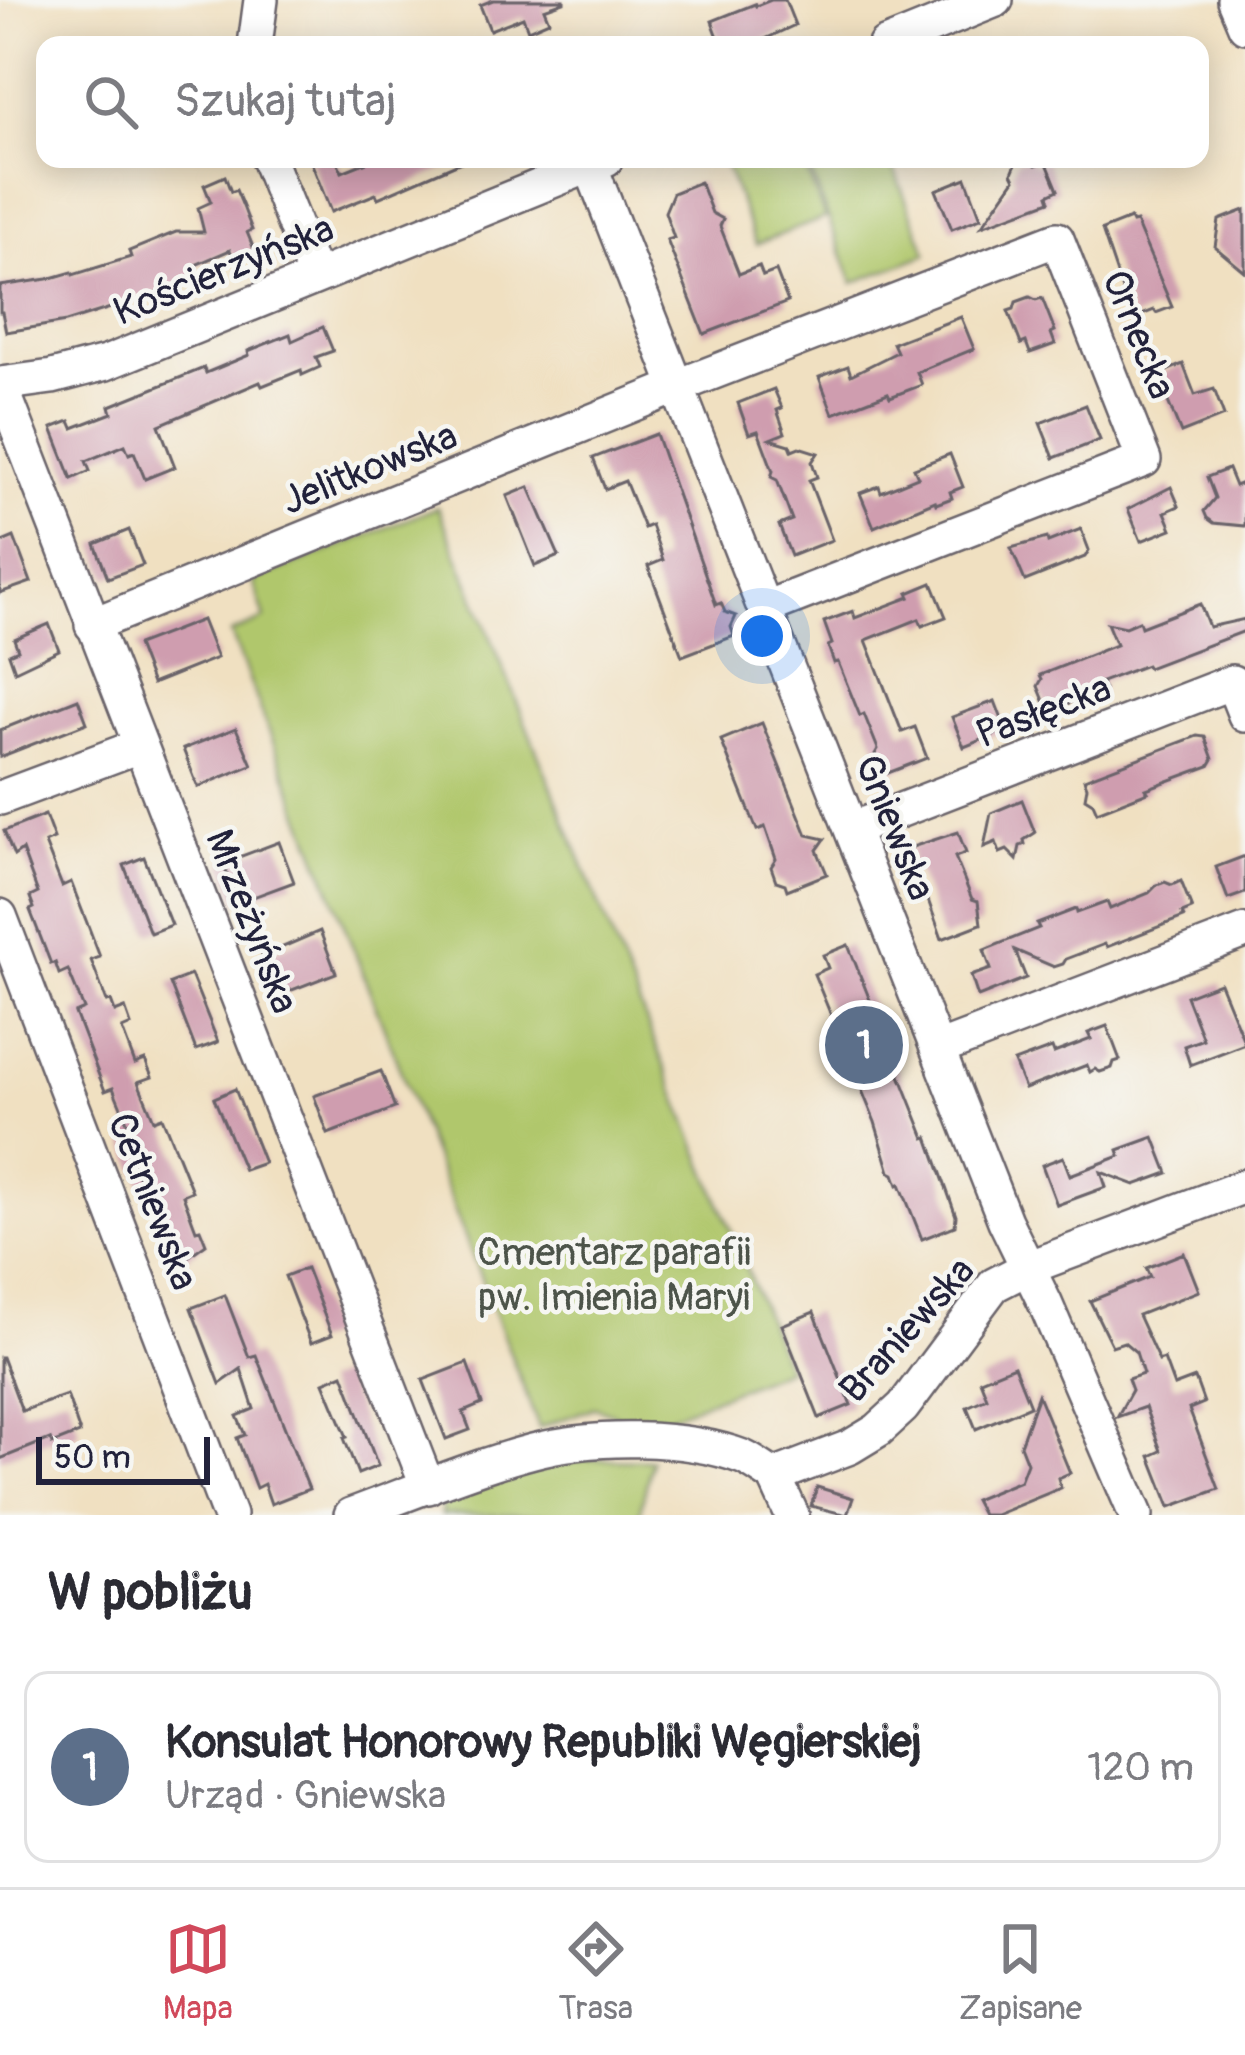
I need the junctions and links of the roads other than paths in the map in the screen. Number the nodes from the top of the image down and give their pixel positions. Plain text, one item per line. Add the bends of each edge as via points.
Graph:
1 (261, 0) edge
2 (996, 0) edge
3 (1234, 0) edge
4 (1245, 26) edge
5 (256, 36) edge
6 (907, 36) edge
7 (272, 168) edge
8 (583, 168) edge
9 (600, 168) edge
10 (315, 276) junction
11 (2, 384) edge
12 (677, 386) junction
13 (765, 608) junction
14 (92, 625) junction
15 (1245, 715) edge
16 (140, 746) junction
17 (0, 798) edge
18 (852, 829) junction
19 (0, 916) edge
20 (1245, 932) edge
21 (938, 1049) junction
22 (1245, 1186) edge
23 (1028, 1268) junction
24 (774, 1476) junction
25 (421, 1498) edge
26 (230, 1515) edge
27 (351, 1515) edge
28 (792, 1515) edge
29 (1136, 1515) edge

1 - 5 street
2 - 6 street
3 - 4 street
7 - 10 street
8 - 10 street, Kościerzyńska
9 - 12 street, Gniewska
10 - 11 street, Kościerzyńska via 106,363
11 - 14 street, Mrzeżyńska
12 - 13 street, Gniewska
12 - 13 street, Ornecka via 1057,239 1144,460
12 - 14 street, Jelitkowska
13 - 18 street, Gniewska
14 - 16 street, Mrzeżyńska
15 - 18 street, Pasłęcka via 1232,682
16 - 17 street
16 - 25 street, Mrzeżyńska
18 - 21 street, Gniewska
19 - 26 street, Cetniewska
20 - 21 street
21 - 23 street, Gniewska
22 - 23 street, Braniewska
23 - 24 street, Braniewska via 994,1285 878,1430
23 - 29 street, Gniewska
24 - 25 street via 705,1447 608,1441 533,1451
24 - 28 street
25 - 27 street

